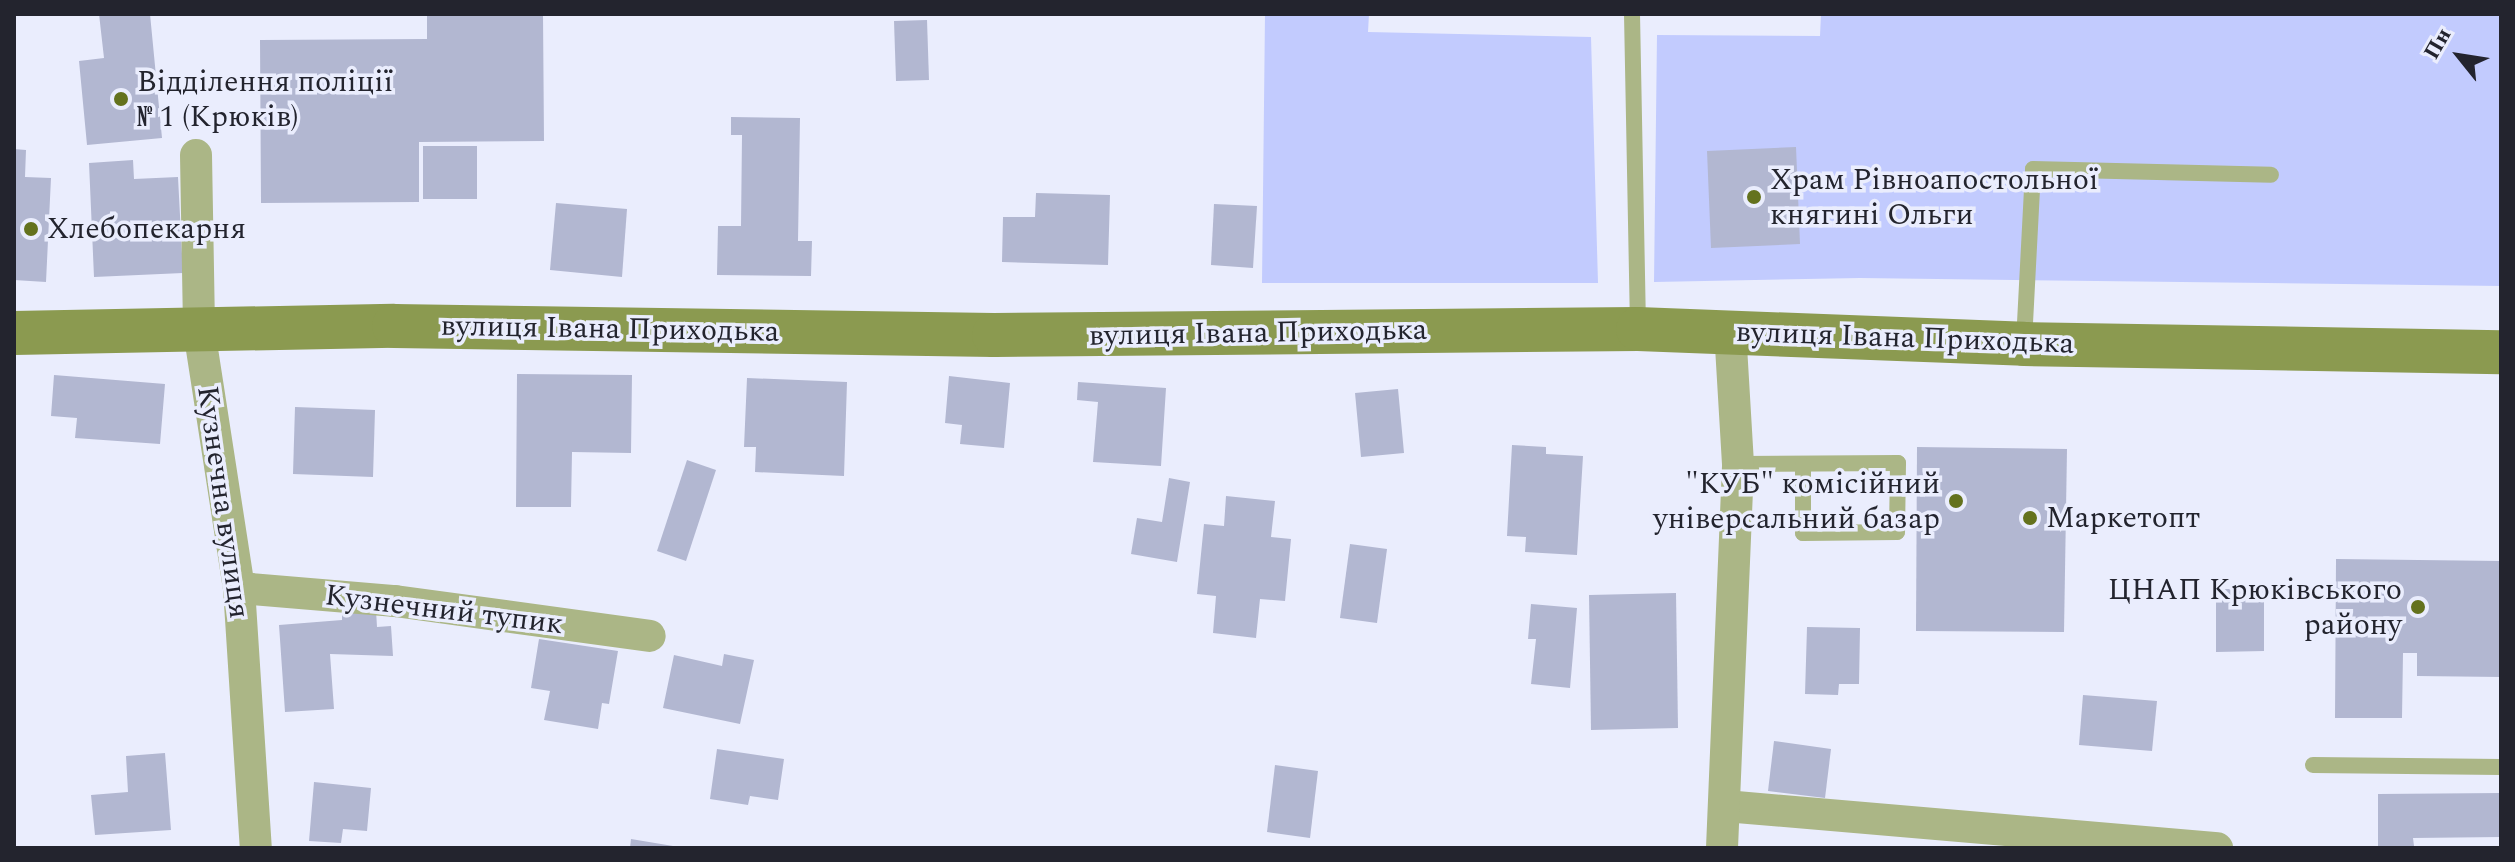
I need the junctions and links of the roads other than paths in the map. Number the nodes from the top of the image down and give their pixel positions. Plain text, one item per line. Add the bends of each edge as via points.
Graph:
1 (1632, 14) edge
2 (196, 155) dead end
3 (2271, 175) dead end
4 (1638, 329) junction
5 (199, 330) junction
6 (1730, 331) junction
7 (14, 333) edge
8 (2024, 344) junction
9 (2501, 352) edge
10 (1738, 464) junction
11 (1803, 465) junction
12 (239, 588) junction
13 (650, 636) dead end
14 (2313, 765) dead end
15 (2501, 767) edge
16 (1725, 806) junction
17 (256, 848) edge
18 (1722, 848) edge
19 (2217, 848) edge

1 - 4 lane
2 - 5 street, Кузнечна вулиця
3 - 8 lane via 2033,169
4 - 5 main road, вулиця Івана Приходька via 994,335 394,326
4 - 6 main road, вулиця Івана Приходька
5 - 7 main road, вулиця Івана Приходька
5 - 12 street, Кузнечна вулиця
6 - 8 main road, вулиця Івана Приходька
6 - 10 street
8 - 9 main road, вулиця Івана Приходька
10 - 11 lane
10 - 16 street
11 - 11 lane via 1898,463 1897,532 1803,533
12 - 13 street, Кузнечний тупик via 395,601
12 - 17 street, Кузнечна вулиця
14 - 15 lane
16 - 18 street
16 - 19 street

